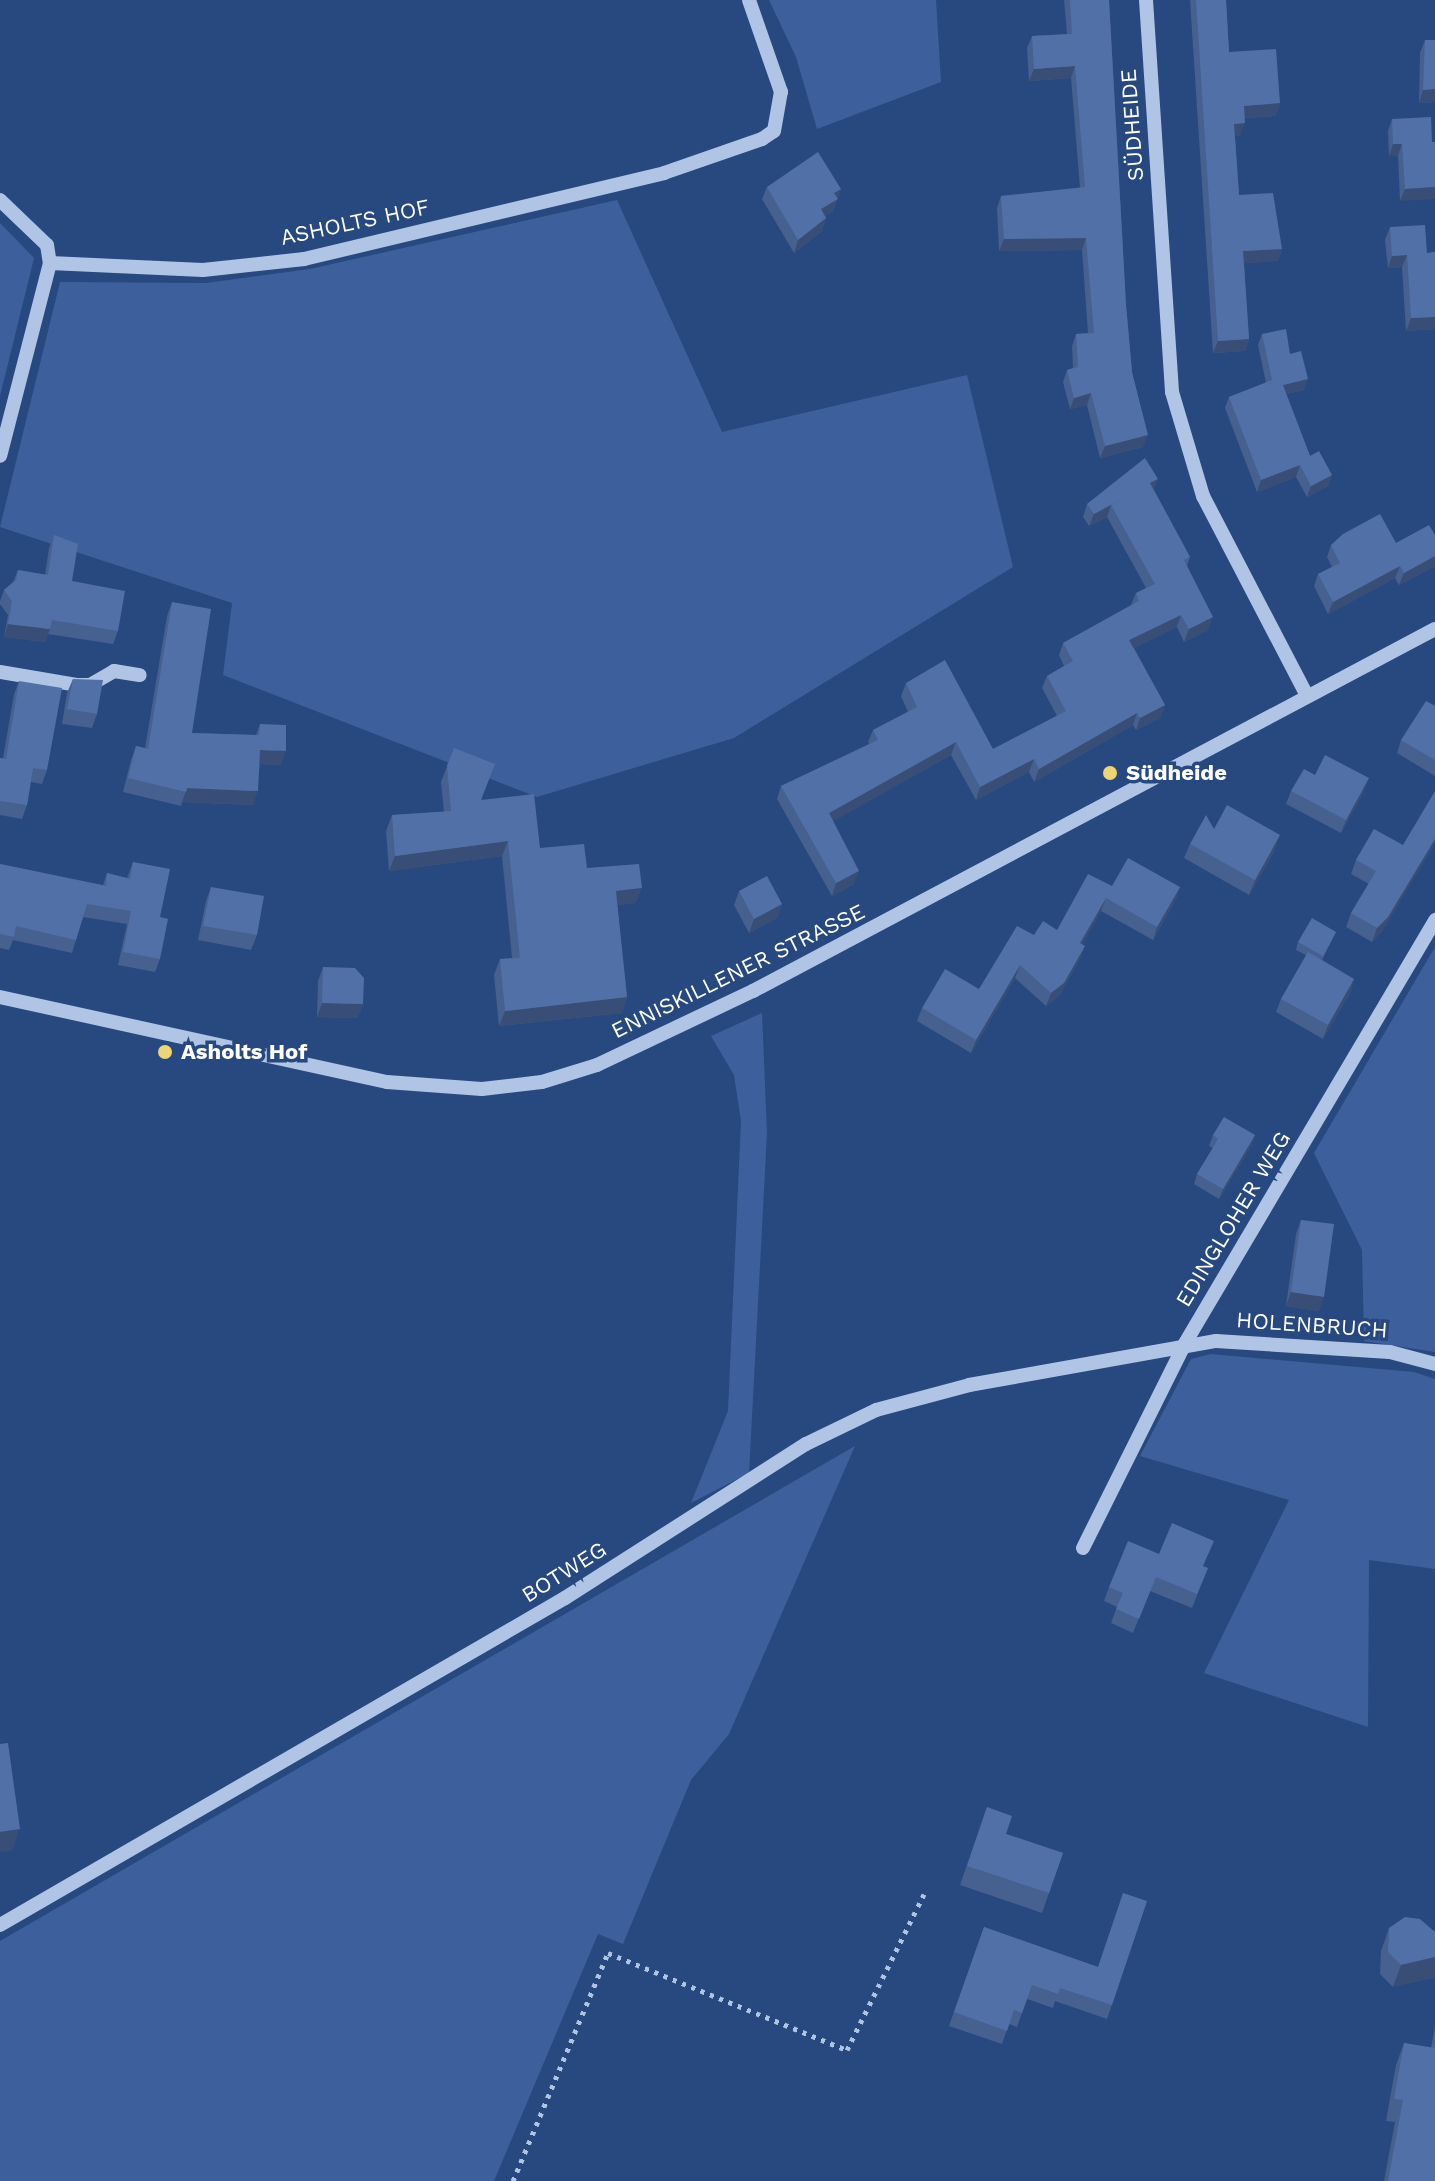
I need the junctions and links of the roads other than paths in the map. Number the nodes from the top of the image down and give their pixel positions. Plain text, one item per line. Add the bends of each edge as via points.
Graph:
1 (749, 0) edge
2 (1146, 0) edge
3 (0, 200) edge
4 (50, 263) junction
5 (0, 456) edge
6 (1435, 629) edge
7 (0, 672) edge
8 (140, 675) dead end
9 (1307, 696) junction
10 (1435, 920) edge
11 (0, 997) edge
12 (1184, 1345) junction
13 (1435, 1364) edge
14 (1083, 1548) dead end
15 (0, 1925) edge

1 - 4 street, ASHOLTS HOF via 781,92 774,131 664,173 304,259 203,270
2 - 9 street, SÜDHEIDE via 1172,392 1203,496
3 - 4 street via 47,245
4 - 5 street
6 - 9 street, ENNISKILLENER STRASSE
7 - 8 street via 78,685 90,685 114,671
9 - 11 street, ENNISKILLENER STRASSE via 753,991 597,1065 542,1082 482,1089 387,1082
10 - 12 street, EDINGLOHER WEG
12 - 13 street, HOLENBRUCH via 1237,1341 1390,1352
12 - 14 street, EDINGLOHER WEG
12 - 15 street, BOTWEG via 969,1385 898,1403 842,1425 565,1598

